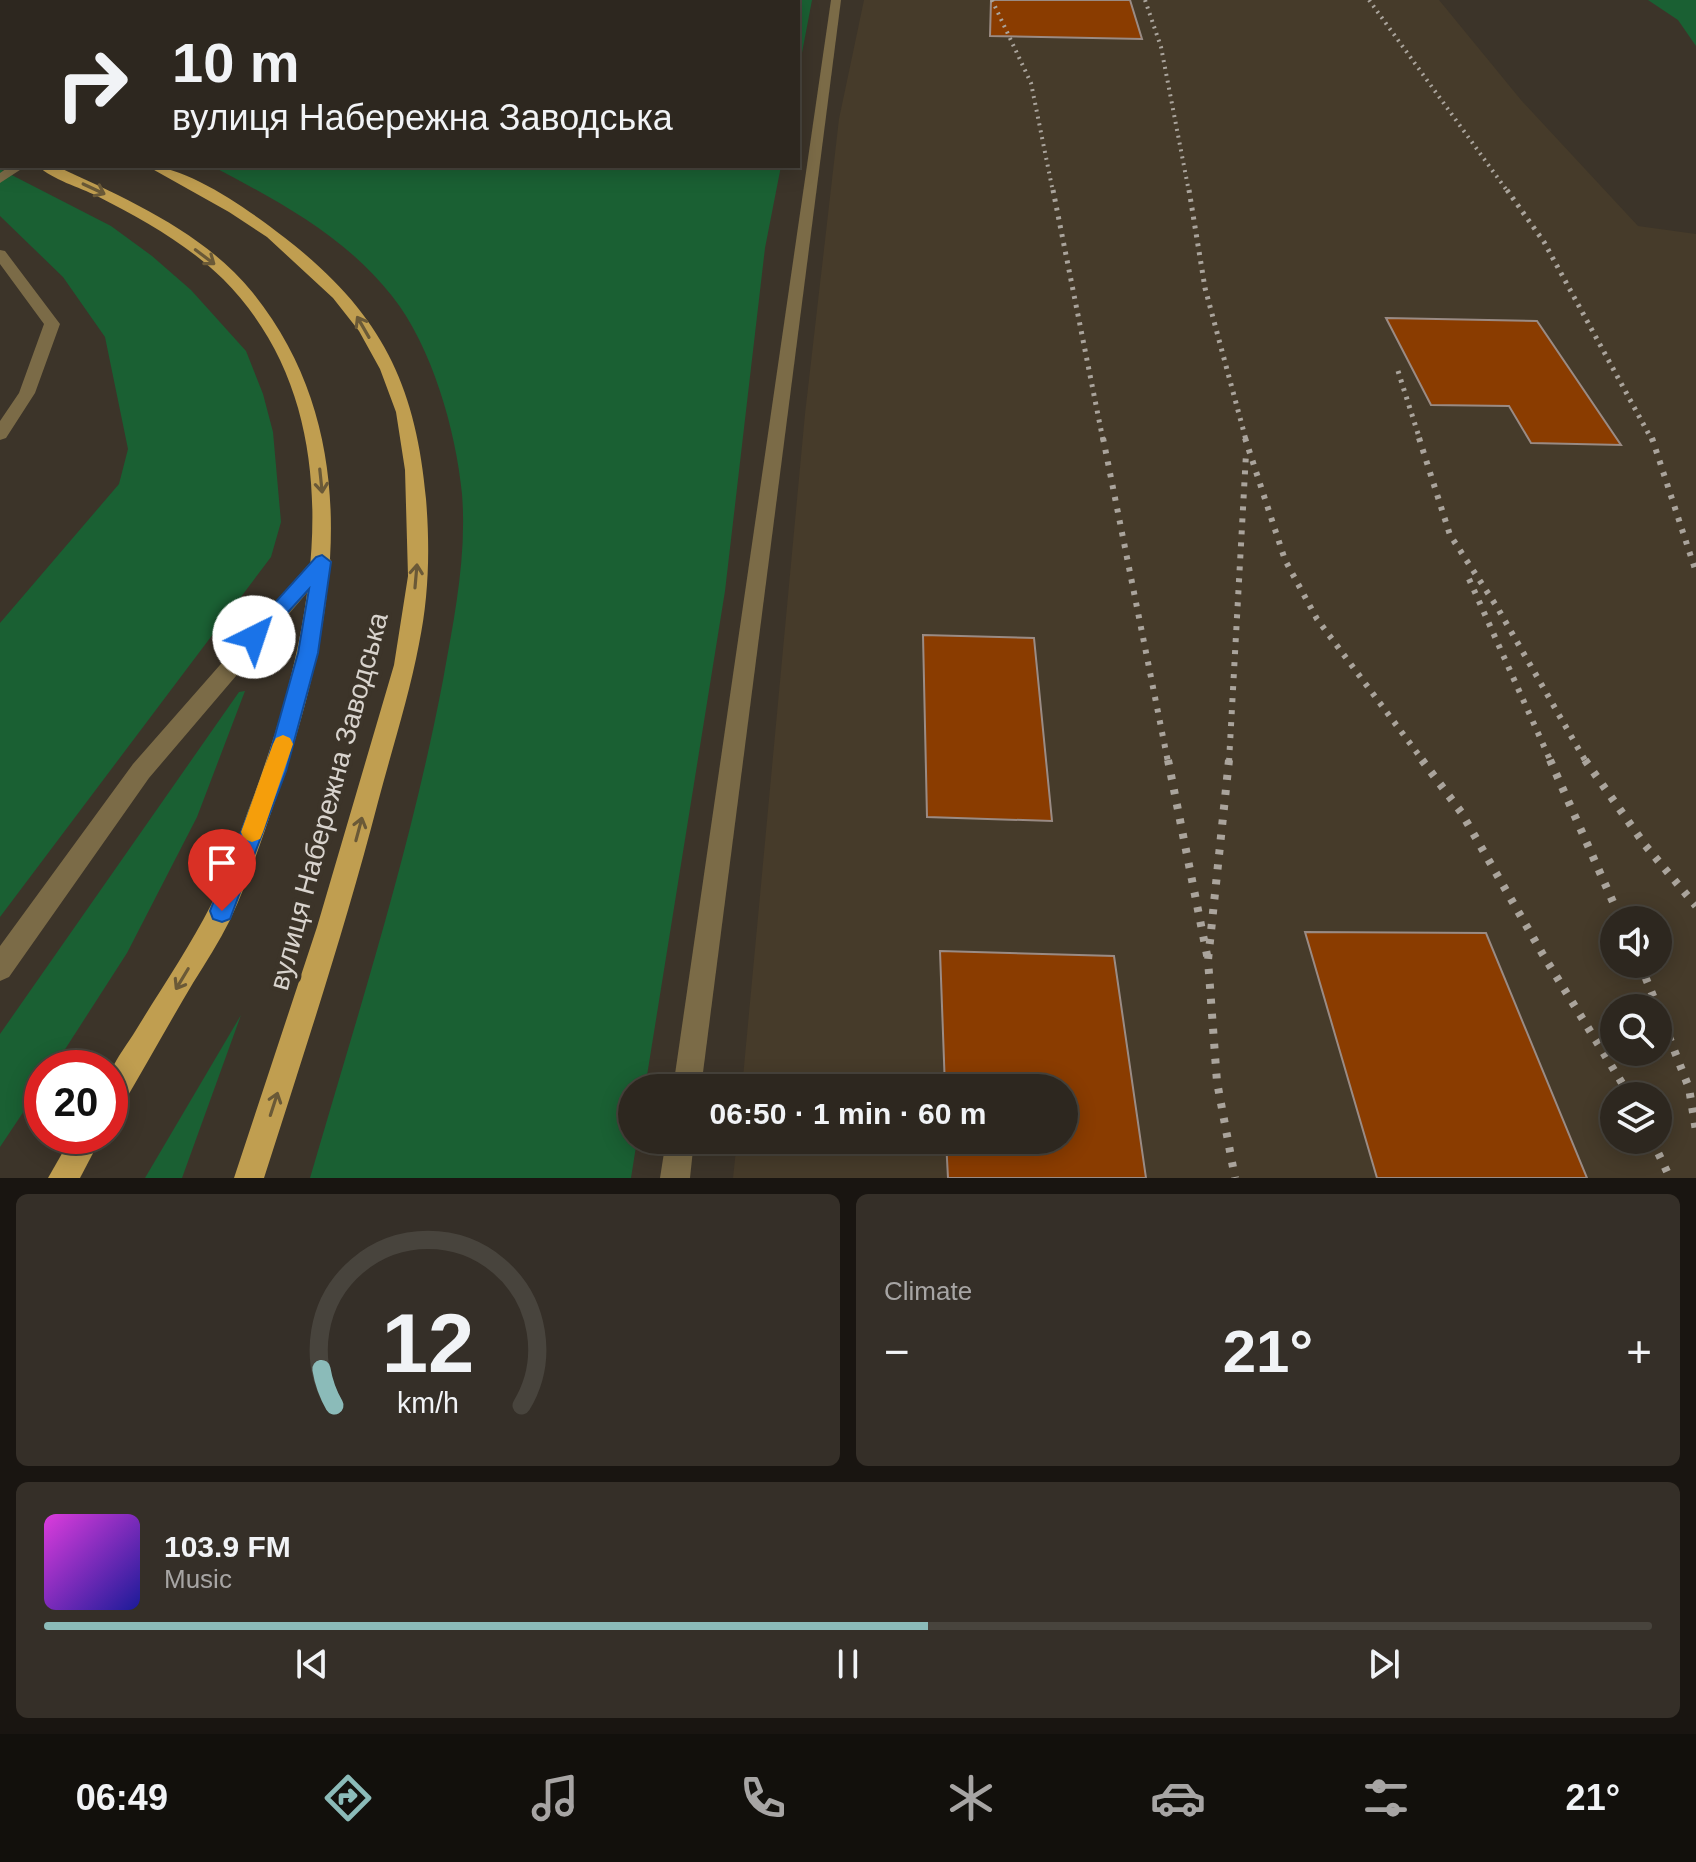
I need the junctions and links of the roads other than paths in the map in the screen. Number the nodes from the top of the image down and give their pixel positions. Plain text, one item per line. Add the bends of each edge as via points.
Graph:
1 (836, 0) edge
2 (49, 168) edge
3 (158, 168) edge
4 (0, 254) edge
5 (0, 434) edge
6 (322, 562) junction
7 (0, 968) edge
8 (128, 1069) edge
9 (689, 1074) edge
10 (77, 1154) edge
11 (678, 1154) edge
12 (63, 1178) edge
13 (249, 1178) edge
14 (675, 1178) edge

1 - 9 lane
2 -> 6 main road, вулиця Набережна Заводська via 142,211 213,262 246,295 282,345 314,433 322,485
13 -> 3 main road, вулиця Набережна Заводська via 339,905 412,629 420,534 413,456 405,412 355,312 272,233
4 - 5 lane via 52,324 27,393
6 - 7 lane via 141,771
6 -> 8 main road, вулиця Набережна Заводська via 308,653 276,771 222,911
10 - 12 main road
11 - 14 lane

